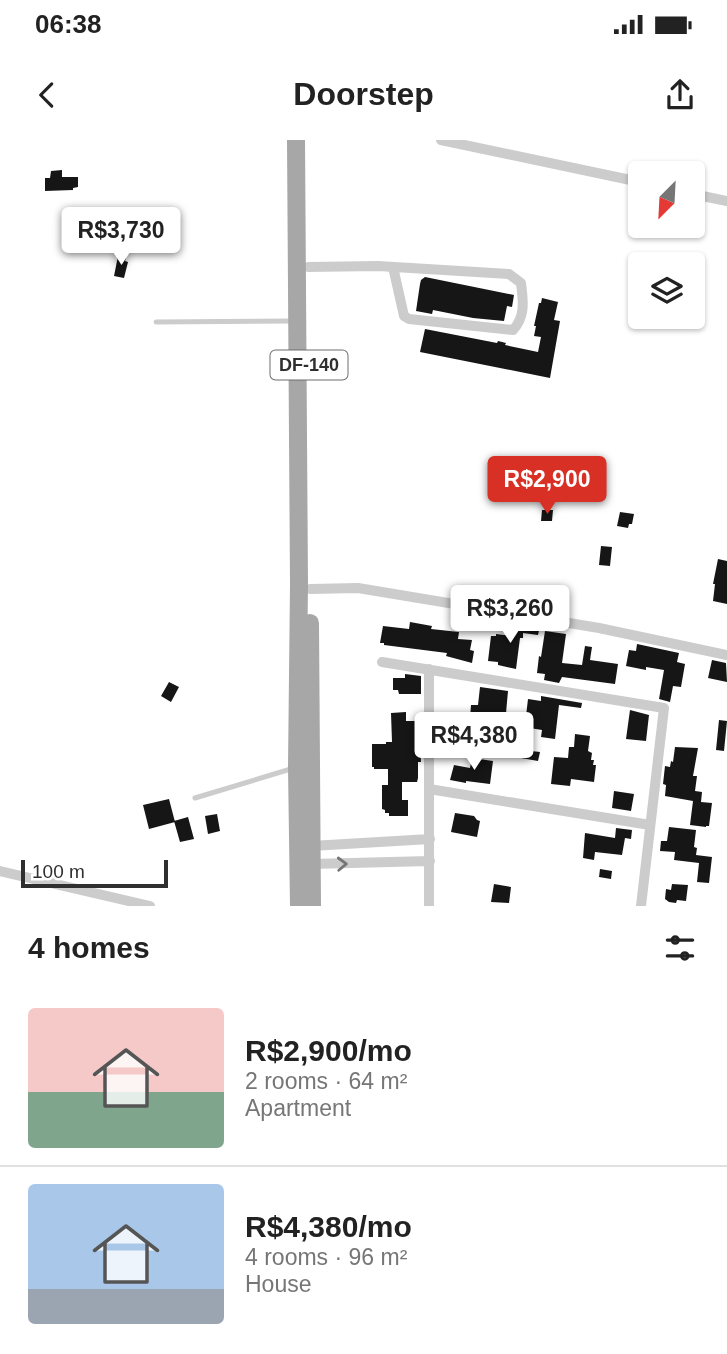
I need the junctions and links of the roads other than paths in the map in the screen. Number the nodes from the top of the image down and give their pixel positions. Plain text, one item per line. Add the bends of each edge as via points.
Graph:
1 (296, 140) edge
2 (308, 140) edge
3 (441, 140) edge
4 (628, 179) edge
5 (705, 196) edge
6 (727, 201) edge
7 (309, 267) junction
8 (393, 267) junction
9 (296, 321) junction
10 (156, 322) dead end
11 (310, 589) junction
12 (727, 654) edge
13 (382, 662) dead end
14 (429, 669) junction
15 (297, 767) junction
16 (429, 789) junction
17 (195, 798) dead end
18 (650, 825) junction
19 (430, 839) junction
20 (370, 842) junction
21 (312, 846) junction
22 (429, 861) junction
23 (372, 863) junction
24 (312, 864) junction
25 (0, 871) edge
26 (150, 906) edge
27 (299, 906) edge
28 (312, 906) edge
29 (429, 906) edge
30 (641, 906) edge

1 - 9 main road, DF-140
2 - 7 main road, DF-140
3 - 4 street
5 - 6 street
7 - 8 street
7 - 11 main road, DF-140
8 - 8 street via 509,274 522,283 524,306 519,324 513,330 409,319 404,316
9 - 10 lane
9 - 15 main road, DF-140
11 - 12 street via 358,588
11 - 21 main road, DF-140
13 - 14 street
14 - 16 street
14 - 18 street via 664,708
15 - 17 lane
15 - 27 main road, DF-140
16 - 18 street
16 - 19 street
18 - 30 street
19 - 20 street
19 - 22 street
20 - 21 street
20 - 23 street
21 - 24 main road, DF-140
22 - 23 street
22 - 29 street
24 -> 23 street
24 - 28 main road, DF-140
25 - 26 street

